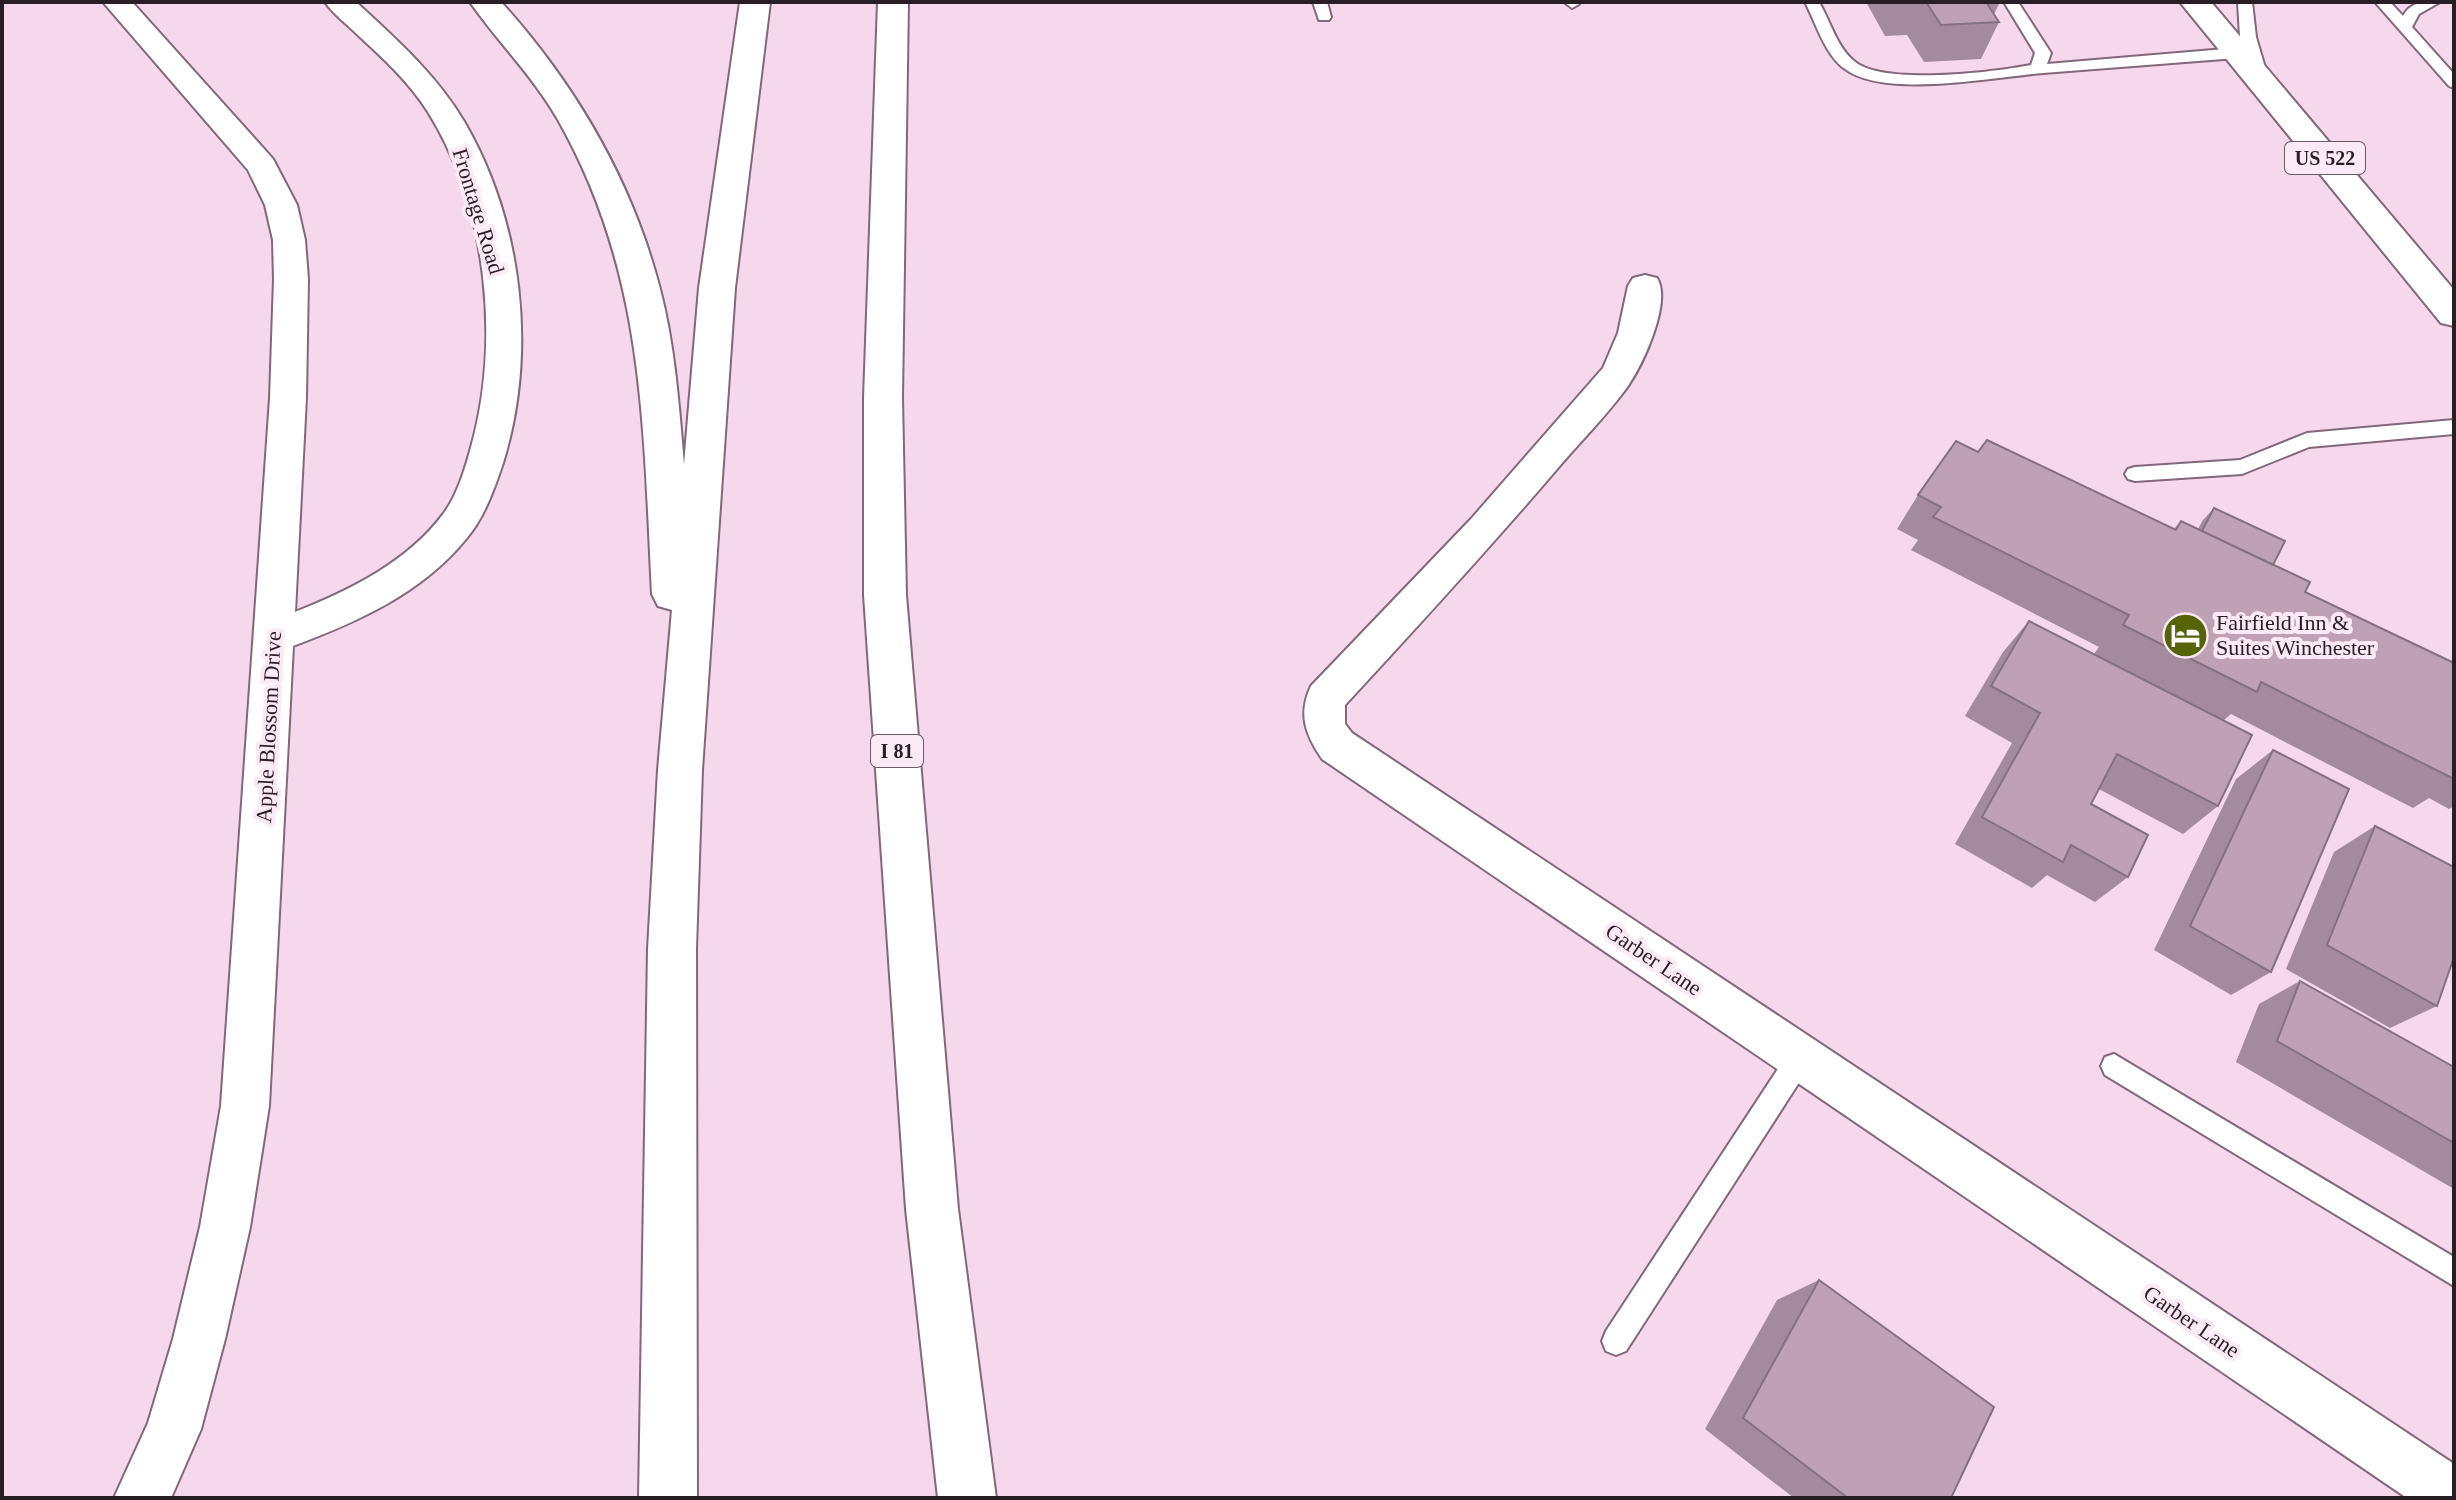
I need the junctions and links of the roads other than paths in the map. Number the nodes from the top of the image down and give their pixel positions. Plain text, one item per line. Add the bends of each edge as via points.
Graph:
1 (117, 2) edge
2 (339, 2) edge
3 (485, 2) edge
4 (755, 2) edge
5 (893, 2) edge
6 (1812, 2) edge
7 (2011, 2) edge
8 (2195, 2) edge
9 (2245, 2) edge
10 (2378, 2) edge
11 (2389, 2) edge
12 (2401, 2) edge
13 (2433, 2) edge
14 (2404, 29) junction
15 (2237, 53) junction
16 (2038, 69) junction
17 (2454, 83) edge
18 (2263, 84) junction
19 (1645, 286) dead end
20 (2454, 314) edge
21 (2454, 427) edge
22 (2135, 474) dead end
23 (273, 637) junction
24 (680, 770) junction
25 (1800, 1058) junction
26 (2114, 1066) dead end
27 (2454, 1272) edge
28 (1616, 1341) dead end
29 (2454, 1497) edge
30 (142, 1498) edge
31 (668, 1498) edge
32 (967, 1498) edge

1 - 23 street, Apple Blossom Drive via 250,149 281,205 291,279
2 - 23 street, Frontage Road via 418,79 443,111 473,172 500,265 504,382 497,426 476,492 449,534 391,585 324,619
3 - 24 highway via 540,63 566,106 593,154 633,253 659,402
4 - 24 highway via 717,288
5 - 32 highway, I 81 via 883,338 885,595 932,1209
6 - 16 lane via 1849,65 1872,77
7 - 16 lane via 2043,53
8 - 15 highway, US 522
9 - 18 lane via 2248,37
10 - 14 lane
11 - 14 lane
12 - 14 lane
13 - 14 lane via 2413,11
14 - 17 lane
15 - 16 lane
15 - 18 highway, US 522
18 - 20 highway, US 522
19 - 25 street, Garber Lane via 1640,321 1615,377 1484,529 1326,698 1321,713 1324,729 1337,746
21 - 22 lane via 2307,440 2242,467
23 - 30 street, Apple Blossom Drive via 245,1106 199,1339 174,1429
24 - 31 highway via 672,997
25 - 28 lane
25 - 29 street, Garber Lane
26 - 27 lane

